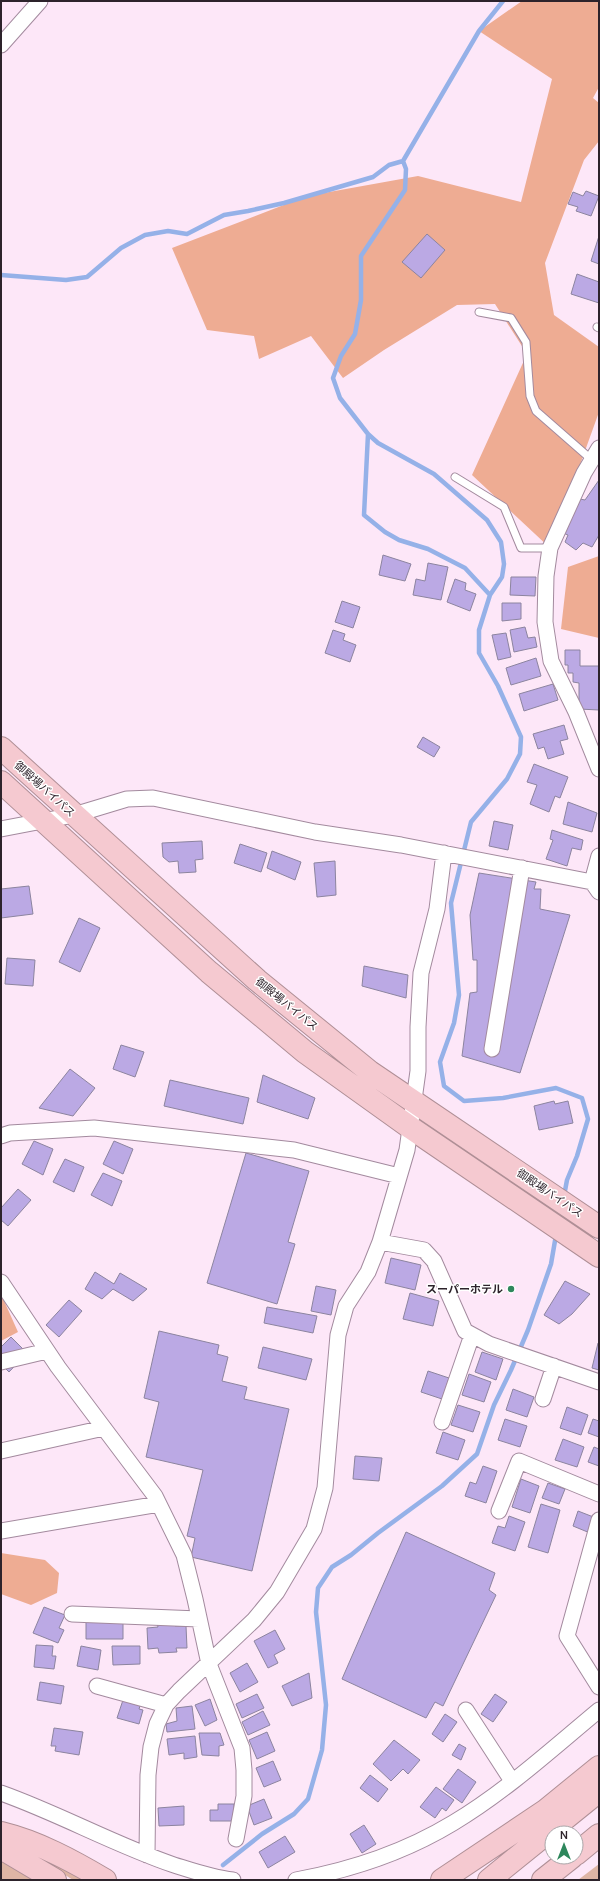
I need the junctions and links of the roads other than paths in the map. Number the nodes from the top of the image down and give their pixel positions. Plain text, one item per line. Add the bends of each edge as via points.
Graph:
1 (40, 1) edge
2 (1, 45) edge
3 (479, 312) dead end
4 (596, 454) edge
5 (455, 477) dead end
6 (550, 548) junction
7 (1, 748) edge
8 (599, 769) edge
9 (1, 782) edge
10 (74, 815) junction
11 (42, 821) junction
12 (1, 829) edge
13 (444, 853) junction
14 (599, 856) edge
15 (522, 868) junction
16 (595, 887) edge
17 (492, 1049) dead end
18 (414, 1102) junction
19 (411, 1128) junction
20 (1, 1136) edge
21 (399, 1176) junction
22 (578, 1212) junction
23 (599, 1222) edge
24 (599, 1227) edge
25 (380, 1242) junction
26 (599, 1256) edge
27 (1, 1282) edge
28 (472, 1335) junction
29 (47, 1351) junction
30 (1, 1362) edge
31 (554, 1366) junction
32 (599, 1382) edge
33 (543, 1399) dead end
34 (442, 1422) dead end
35 (104, 1428) junction
36 (1, 1451) edge
37 (599, 1494) edge
38 (159, 1504) junction
39 (499, 1511) dead end
40 (599, 1520) edge
41 (1, 1531) edge
42 (72, 1614) dead end
43 (199, 1619) junction
44 (209, 1664) junction
45 (97, 1686) dead end
46 (599, 1687) edge
47 (166, 1705) junction
48 (466, 1710) dead end
49 (599, 1710) edge
50 (599, 1767) edge
51 (512, 1781) junction
52 (599, 1791) edge
53 (1, 1792) edge
54 (1, 1833) edge
55 (599, 1834) edge
56 (236, 1839) dead end
57 (584, 1847) edge
58 (1, 1848) edge
59 (147, 1856) junction
60 (562, 1865) edge
61 (55, 1880) edge
62 (105, 1880) edge
63 (233, 1880) edge
64 (296, 1880) edge
65 (442, 1880) edge
66 (489, 1880) edge
67 (543, 1880) edge

1 - 2 street
3 - 4 lane via 511,318 526,342 530,396 536,411
4 - 6 street
5 - 6 lane via 504,507 521,548
6 - 8 street via 546,576 545,622 551,661 576,712
7 - 10 highway, 御殿場バイパス
9 - 11 highway
10 - 11 street
10 - 13 street via 127,799 153,798 315,832
10 - 18 highway, 御殿場バイパス via 257,980 381,1080
11 - 12 street
11 - 19 highway via 209,972 305,1052
13 - 15 street
13 - 18 street via 437,909 421,973 418,1071
14 - 16 street
15 - 16 street
15 - 17 street
18 - 19 street
18 - 22 highway, 御殿場バイパス
19 - 21 street
19 - 26 highway
20 - 21 street via 10,1133 94,1128 294,1150
21 - 25 street
22 - 23 highway
22 - 24 highway, 御殿場バイパス
25 - 28 street via 424,1250 434,1261 465,1331
25 - 44 street via 368,1272 346,1306 338,1335 325,1488 314,1529 277,1592 254,1620
27 - 29 street
28 - 31 street via 488,1344
28 - 34 street
29 - 30 street
29 - 35 street
31 - 32 street
31 - 33 street
35 - 36 street
35 - 38 street
37 - 39 street via 520,1461
38 - 41 street
38 - 43 street via 184,1555
40 - 46 street via 567,1636
42 - 43 street
43 - 44 street
44 - 47 street
44 - 56 street via 242,1748 244,1796
45 - 47 street
47 - 59 street via 157,1724 151,1747
48 - 51 street
49 - 51 street
50 - 65 highway via 545,1811
51 - 64 street via 452,1823 409,1846 329,1874
52 - 66 highway
53 - 59 street
54 - 62 highway via 45,1848
55 - 57 highway
58 - 61 highway
59 - 63 street
60 - 67 highway

